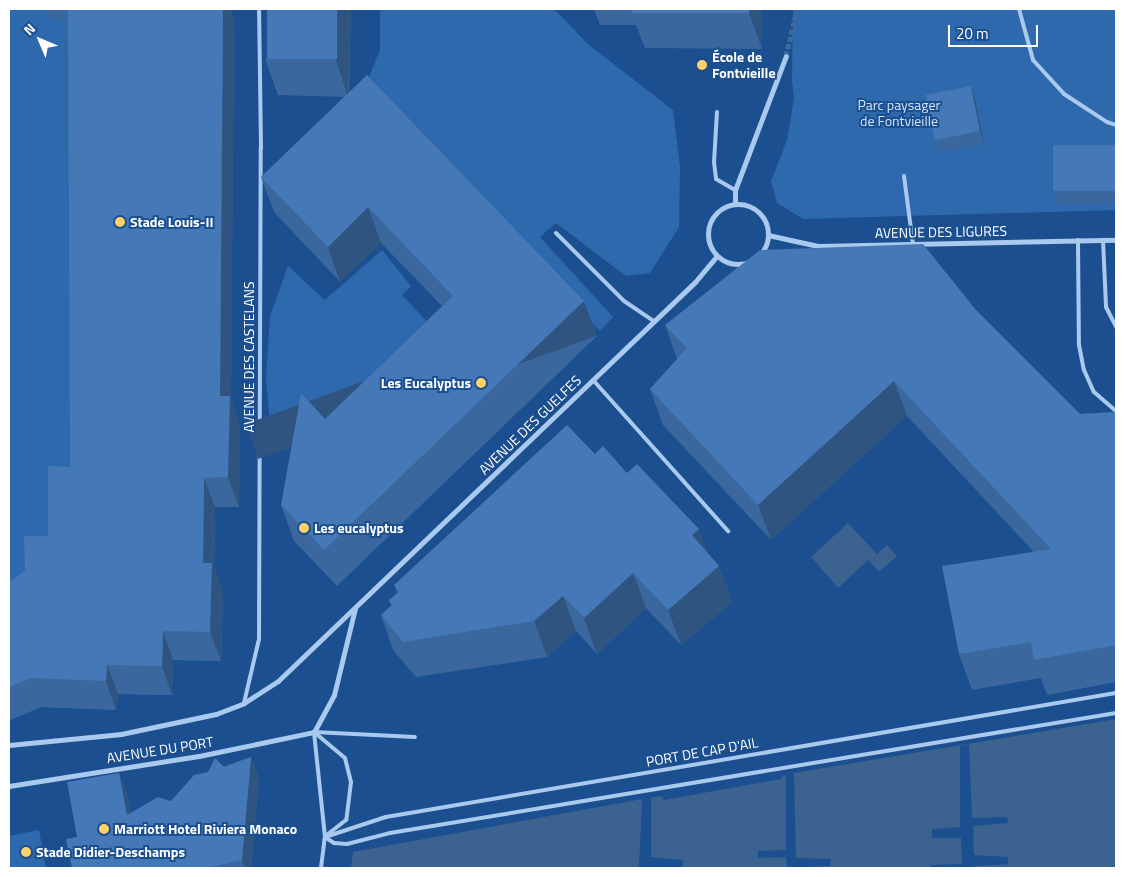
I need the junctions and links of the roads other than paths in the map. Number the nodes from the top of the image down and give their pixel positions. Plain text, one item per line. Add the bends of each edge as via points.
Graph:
1 (259, 9) edge
2 (1019, 9) edge
3 (786, 56) tunnel mouth
4 (717, 112) dead end
5 (1116, 125) edge
6 (904, 176) dead end
7 (735, 190) junction
8 (735, 204) junction
9 (556, 233) dead end
10 (768, 236) junction
11 (1078, 240) junction
12 (1103, 240) junction
13 (1116, 240) edge
14 (913, 244) junction
15 (716, 256) junction
16 (654, 321) junction
17 (1116, 328) edge
18 (593, 380) junction
19 (1116, 411) edge
20 (728, 531) dead end
21 (356, 607) junction
22 (1116, 693) edge
23 (244, 703) junction
24 (1116, 712) edge
25 (314, 732) junction
26 (415, 737) dead end
27 (9, 744) edge
28 (9, 786) edge
29 (325, 837) junction
30 (321, 868) edge

1 - 23 lane, AVENUE DES CASTELANS via 259,639
2 - 5 lane via 1033,60 1064,94
3 - 7 street
4 - 7 lane via 716,179
6 - 14 lane
7 - 8 street
8 - 10 street via 757,211 767,226
8 - 15 street via 723,208 711,222 708,240
9 - 16 lane via 624,301
10 - 14 street, AVENUE DES LIGURES via 818,246
10 - 15 street via 761,254 753,260 734,264
11 - 12 street, AVENUE DES LIGURES
11 - 14 street, AVENUE DES LIGURES
11 - 19 lane via 1079,345 1084,370 1094,392
12 - 13 street, AVENUE DES LIGURES
12 - 17 lane via 1106,307
15 - 16 street, AVENUE DES GUELFES via 695,282
16 - 18 street, AVENUE DES GUELFES
18 - 20 lane
18 - 21 street, AVENUE DES GUELFES
21 - 23 street via 278,681
21 - 25 street via 334,695
22 - 29 lane, PORT DE CAP D'AIL via 386,817
23 - 27 street via 216,714 121,734
24 - 29 lane via 390,833 346,844 334,843
25 - 26 lane
25 - 28 street, AVENUE DU PORT via 199,756
25 - 29 lane
25 - 29 lane via 345,758 351,782 346,820
29 - 30 lane

